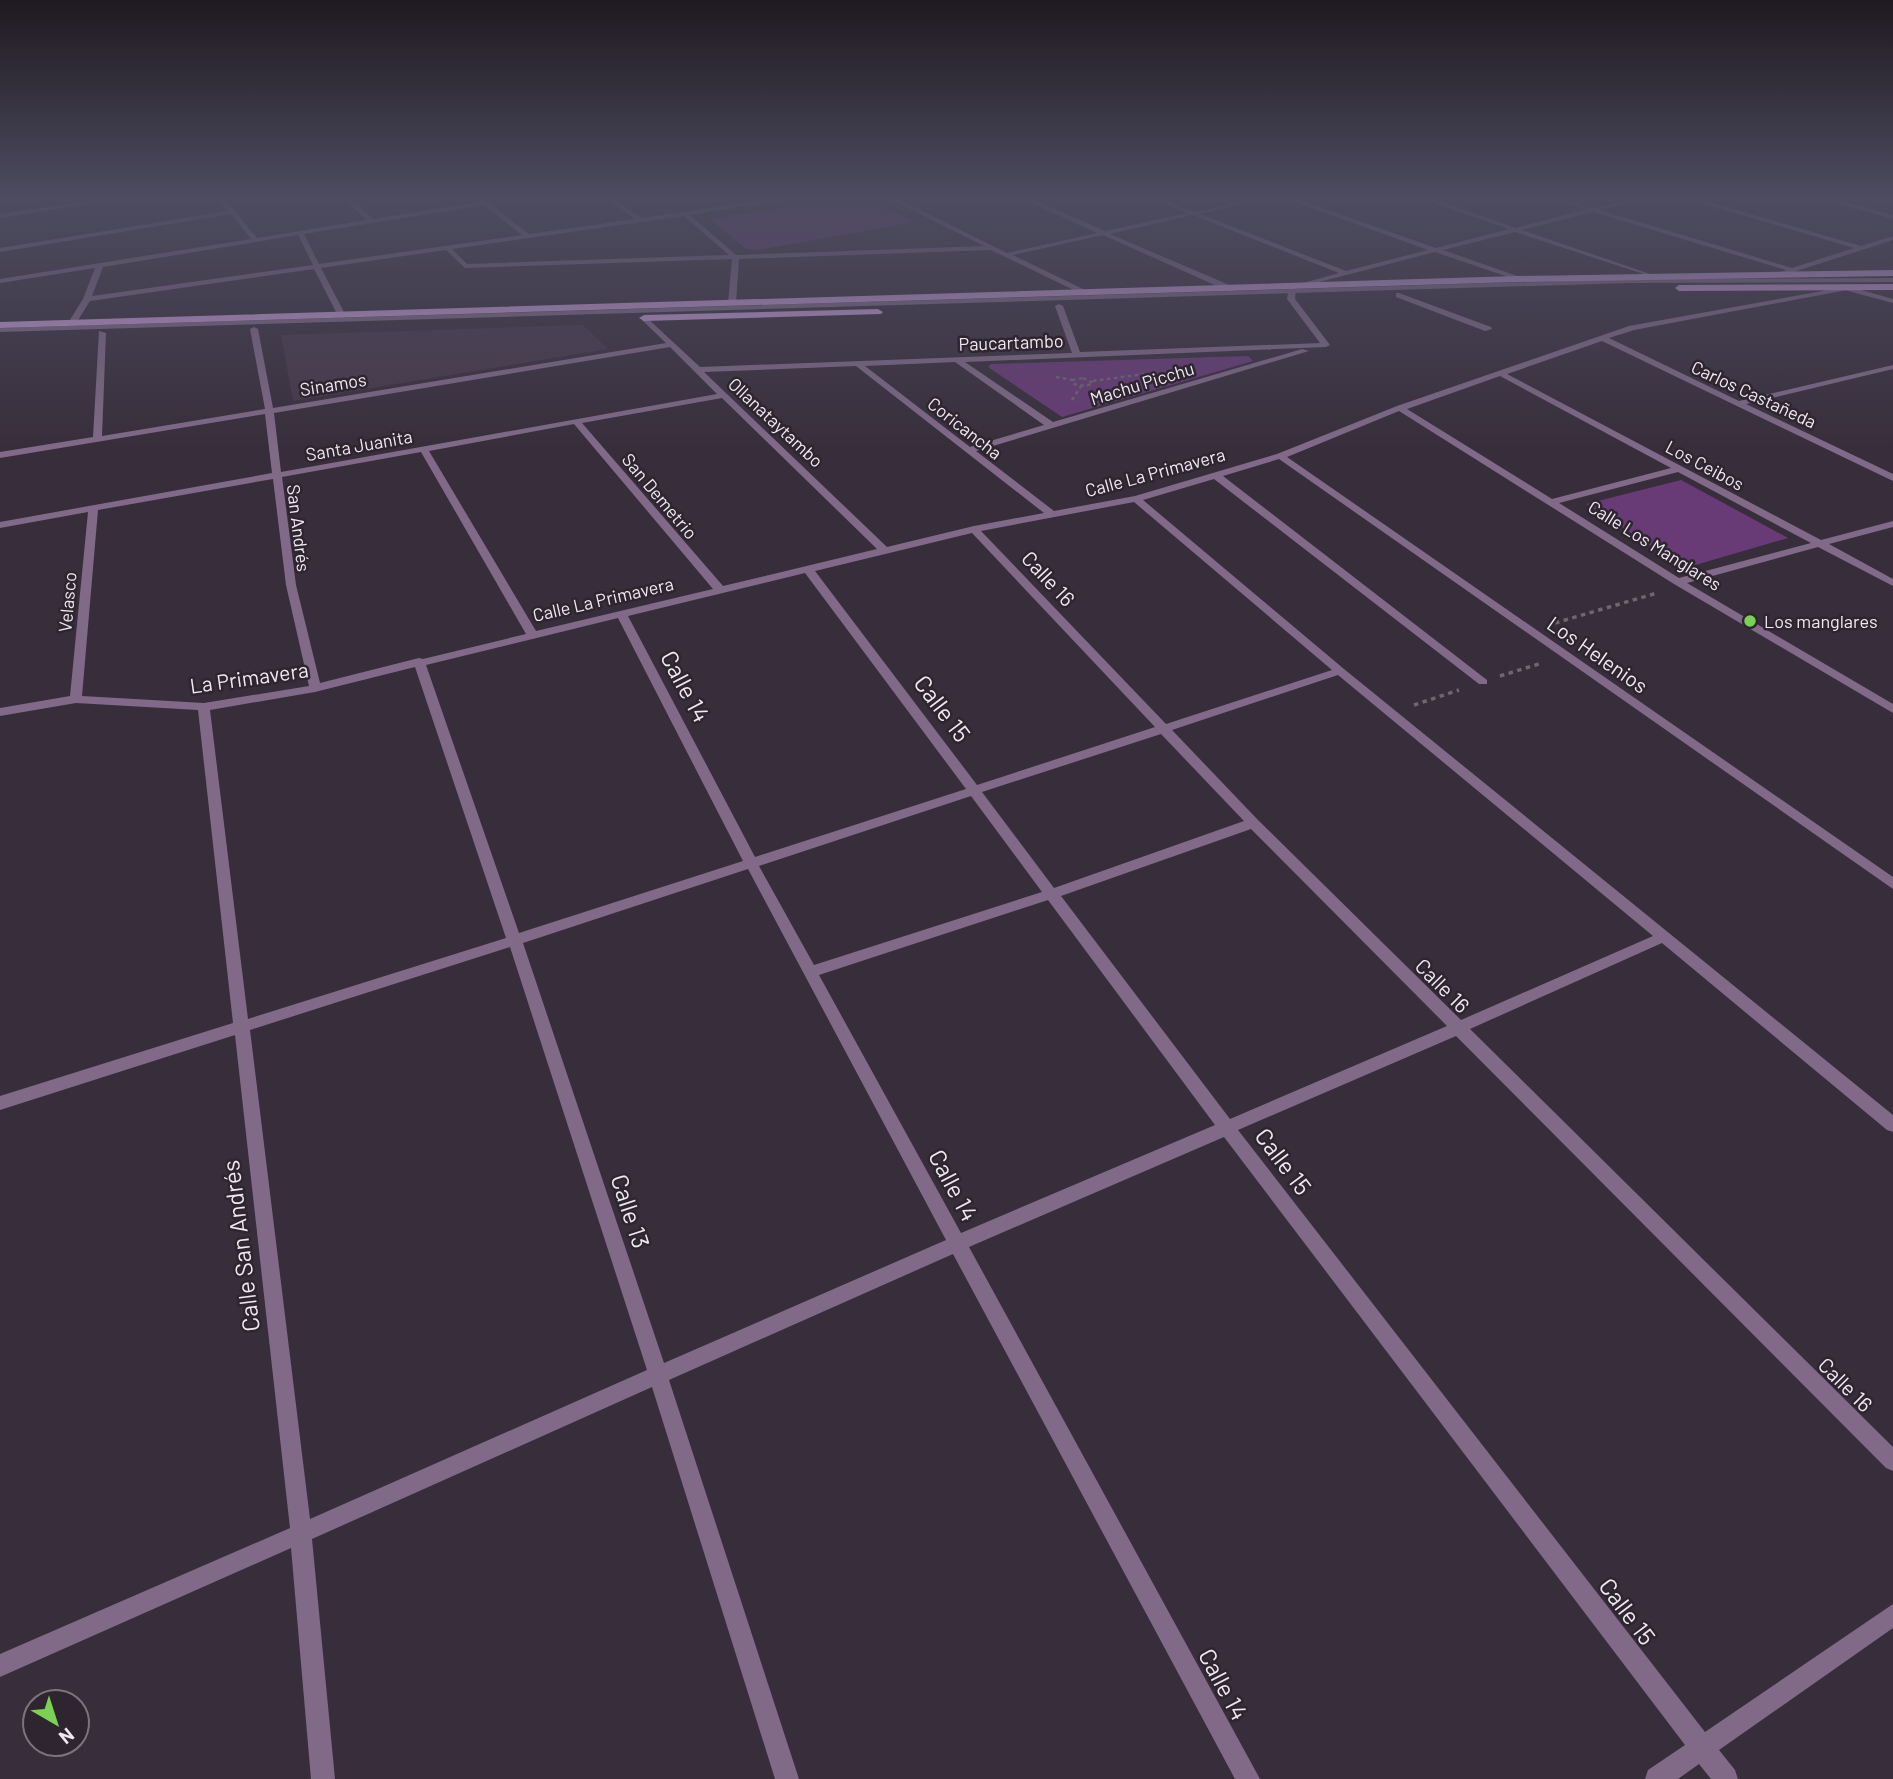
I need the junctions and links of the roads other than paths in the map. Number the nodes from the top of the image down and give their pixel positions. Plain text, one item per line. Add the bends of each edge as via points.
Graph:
1 (93, 282) edge
2 (205, 282) edge
3 (325, 282) edge
4 (734, 282) edge
5 (1061, 282) edge
6 (1215, 282) edge
7 (1324, 282) edge
8 (1468, 282) edge
9 (1600, 282) edge
10 (1826, 282) edge
11 (1893, 287) edge
12 (1847, 288) junction
13 (1231, 289) junction
14 (1292, 293) junction
15 (1086, 294) junction
16 (1399, 295) junction
17 (87, 299) junction
18 (1893, 301) edge
19 (732, 303) junction
20 (1059, 306) junction
21 (342, 316) junction
22 (645, 318) junction
23 (72, 323) junction
24 (0, 328) edge
25 (254, 329) junction
26 (1488, 329) dead end
27 (102, 333) junction
28 (0, 337) edge
29 (1602, 338) junction
30 (671, 345) junction
31 (1326, 345) junction
32 (1077, 355) junction
33 (957, 360) junction
34 (858, 364) junction
35 (1893, 367) edge
36 (696, 370) junction
37 (1502, 374) junction
38 (723, 395) junction
39 (1736, 404) junction
40 (1400, 408) junction
41 (269, 410) junction
42 (577, 422) junction
43 (1052, 426) junction
44 (97, 439) junction
45 (424, 450) junction
46 (968, 450) junction
47 (0, 454) edge
48 (1280, 456) junction
49 (1893, 466) edge
50 (1679, 469) junction
51 (1878, 470) junction
52 (1214, 474) junction
53 (277, 476) junction
54 (1893, 478) edge
55 (1136, 499) junction
56 (1552, 502) junction
57 (93, 508) junction
58 (1053, 515) junction
59 (1893, 524) edge
60 (0, 525) edge
61 (974, 529) junction
62 (1818, 544) junction
63 (884, 550) junction
64 (808, 569) junction
65 (1681, 583) junction
66 (1893, 583) edge
67 (720, 590) junction
68 (621, 613) junction
69 (532, 634) junction
70 (418, 661) junction
71 (1340, 671) junction
72 (1483, 682) dead end
73 (315, 688) junction
74 (76, 699) junction
75 (204, 707) junction
76 (1893, 709) edge
77 (0, 712) edge
78 (1162, 729) junction
79 (973, 791) junction
80 (1253, 823) junction
81 (751, 863) junction
82 (1893, 884) edge
83 (1051, 894) junction
84 (1663, 937) junction
85 (516, 940) junction
86 (810, 972) junction
87 (240, 1029) junction
88 (1457, 1030) junction
89 (0, 1103) edge
90 (1892, 1123) edge
91 (1226, 1127) junction
92 (957, 1243) junction
93 (659, 1374) junction
94 (1893, 1461) edge
95 (301, 1535) junction
96 (1893, 1615) edge
97 (0, 1666) edge
98 (1702, 1747) junction
99 (323, 1779) edge
100 (788, 1779) edge
101 (1248, 1779) edge
102 (1657, 1779) edge
103 (1726, 1779) edge

1 - 17 street
2 - 17 street
3 - 21 street
4 - 19 street
5 - 15 street
6 - 13 street
7 - 14 street
8 - 14 main road
9 - 14 street
10 - 12 street
11 - 12 main road
12 - 16 main road via 1552,289
12 - 18 street
12 - 29 street, Calle La Primavera via 1632,328
13 - 14 main road
13 - 15 main road
14 - 16 main road
14 - 20 main road
14 - 24 street
14 - 31 street
15 - 19 main road
16 - 26 street
17 - 23 street
19 - 21 main road
20 - 22 main road
20 - 32 street
21 - 23 main road
22 - 25 main road
22 - 30 street, Ollanataytambo
23 - 24 main road
25 - 27 main road
25 - 41 street, San Andrés
27 - 28 main road
27 - 44 street
29 - 37 street, Calle La Primavera
29 - 39 street, Carlos Castañeda
30 - 36 street, Ollanataytambo
30 - 41 street, Sinamos
31 - 32 street, Paucartambo
31 - 43 street, Machu Picchu
32 - 33 street, Paucartambo
33 - 34 street, Paucartambo
33 - 43 street
34 - 36 street, Paucartambo
34 - 46 street, Coricancha
35 - 39 street
36 - 38 street, Ollanataytambo
37 - 40 street, Calle La Primavera
37 - 50 street, Los Ceibos
38 - 42 street, Santa Juanita
38 - 63 street, Ollanataytambo
39 - 51 street, Carlos Castañeda
40 - 48 street, Calle La Primavera
40 - 56 street, Calle Los Manglares
41 - 44 street, Sinamos
41 - 53 street, San Andrés
42 - 45 street, Santa Juanita
42 - 67 street, San Demetrio
43 - 46 street, Machu Picchu
44 - 47 street, Sinamos
45 - 53 street, Santa Juanita
45 - 69 street
46 - 58 street, Coricancha
48 - 52 street, Calle La Primavera
48 - 82 street, Los Helenios
49 - 51 street
50 - 56 street
50 - 62 street, Los Ceibos
51 - 54 street, Carlos Castañeda
52 - 55 street, Calle La Primavera
52 - 72 street
53 - 57 street, Santa Juanita
53 - 73 street, San Andrés via 290,585
55 - 58 street, Calle La Primavera
55 - 71 street
56 - 65 street, Calle Los Manglares
57 - 60 street, Santa Juanita
57 - 74 street, Velasco
58 - 61 street, Calle La Primavera
59 - 62 street
61 - 63 street, Calle La Primavera
61 - 78 street, Calle 16
62 - 65 street
62 - 66 street, Los Ceibos
63 - 64 street, Calle La Primavera
64 - 67 street, Calle La Primavera
64 - 79 street, Calle 15
65 - 76 street, Calle Los Manglares
67 - 68 street, Calle La Primavera
68 - 69 street, Calle La Primavera
68 - 81 street, Calle 14
69 - 70 street, Calle La Primavera
70 - 73 street, La Primavera
70 - 85 street, Calle 13
71 - 78 street
71 - 84 street
73 - 75 street, La Primavera
74 - 75 street, La Primavera
74 - 77 street, La Primavera
75 - 87 street, Calle San Andrés
78 - 79 street
78 - 80 street, Calle 16
79 - 81 street
79 - 83 street, Calle 15
80 - 83 street
80 - 88 street, Calle 16
81 - 85 street
81 - 86 street, Calle 14
83 - 86 street
83 - 91 street, Calle 15
84 - 88 street
84 - 90 street
85 - 87 street
85 - 93 street, Calle 13
86 - 92 street, Calle 14
87 - 89 street
87 - 95 street, Calle San Andrés
88 - 91 street
88 - 94 street, Calle 16
91 - 92 street
91 - 98 street, Calle 15
92 - 93 street
92 - 101 street, Calle 14
93 - 95 street
93 - 100 street, Calle 13
95 - 97 street
95 - 99 street, Calle San Andrés
96 - 98 street
98 - 102 street
98 - 103 street, Calle 15

